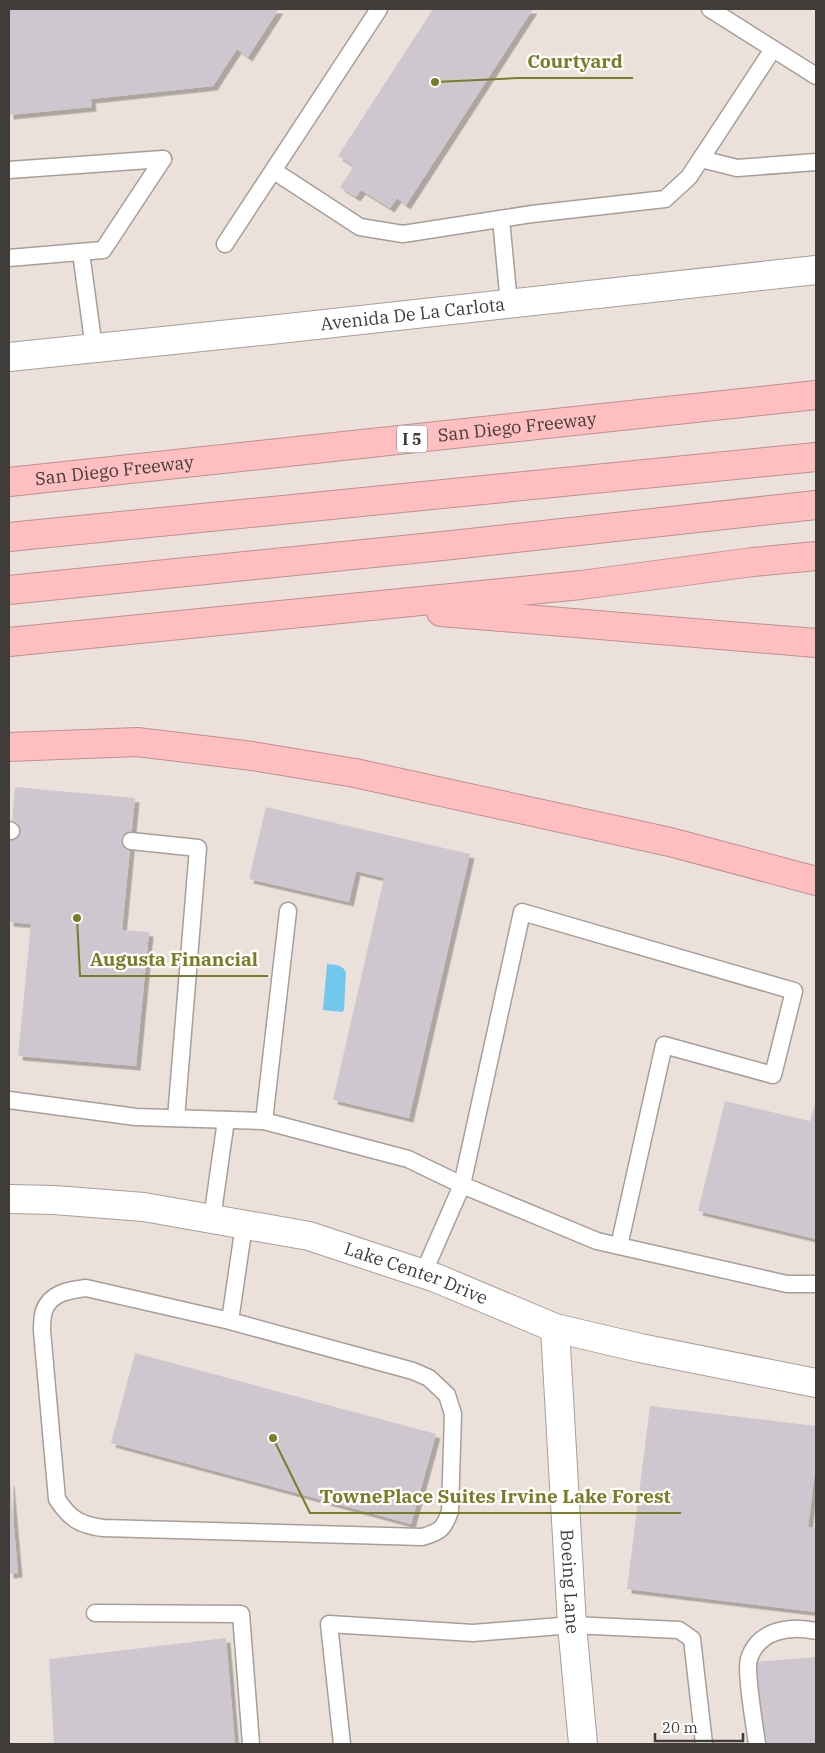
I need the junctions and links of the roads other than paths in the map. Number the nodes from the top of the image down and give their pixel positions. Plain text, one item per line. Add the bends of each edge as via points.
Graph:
1 (379, 9) edge
2 (710, 9) edge
3 (773, 49) junction
4 (816, 76) edge
5 (701, 159) junction
6 (816, 162) edge
7 (9, 170) edge
8 (274, 171) junction
9 (501, 219) junction
10 (225, 244) dead end
11 (81, 253) junction
12 (9, 258) edge
13 (816, 270) edge
14 (509, 304) junction
15 (94, 348) junction
16 (9, 357) edge
17 (816, 395) edge
18 (816, 457) edge
19 (9, 482) edge
20 (816, 506) edge
21 (9, 537) edge
22 (816, 556) edge
23 (9, 590) edge
24 (373, 607) junction
25 (9, 642) edge
26 (816, 643) edge
27 (9, 747) edge
28 (131, 841) dead end
29 (816, 881) edge
30 (288, 911) dead end
31 (9, 1100) edge
32 (176, 1118) junction
33 (226, 1120) junction
34 (264, 1121) junction
35 (462, 1185) junction
36 (9, 1199) edge
37 (212, 1219) junction
38 (244, 1225) junction
39 (619, 1246) junction
40 (423, 1274) junction
41 (816, 1284) edge
42 (230, 1321) junction
43 (555, 1328) junction
44 (816, 1383) edge
45 (95, 1613) dead end
46 (572, 1624) junction
47 (816, 1632) edge
48 (252, 1744) edge
49 (342, 1744) edge
50 (583, 1744) edge
51 (704, 1744) edge
52 (757, 1744) edge

1 - 8 lane
2 - 3 lane
3 - 4 lane
3 - 5 lane
5 - 6 lane via 737,168
5 - 9 lane via 689,177 665,198
7 - 11 lane via 163,159 106,248 100,252
8 - 9 lane via 360,227 403,234
8 - 10 lane
9 - 14 lane
11 - 12 lane
11 - 15 lane
13 - 14 street, Avenida De La Carlota
14 - 15 street, Avenida De La Carlota
15 - 16 street, Avenida De La Carlota
17 - 19 highway, San Diego Freeway / I 5
18 - 21 highway
20 - 23 highway
22 - 24 highway
24 - 25 highway
24 - 26 highway
27 - 29 highway via 137,742 355,773 670,842
28 - 32 lane via 198,848
30 - 34 lane
31 - 32 lane via 136,1117
32 - 33 lane
33 - 34 lane
33 - 37 lane
34 - 35 lane via 408,1159
35 - 39 lane
35 - 39 lane via 522,912 794,991 773,1075 664,1045
35 - 40 lane
36 - 37 street, Lake Center Drive via 144,1207
37 - 38 street, Lake Center Drive
38 - 40 street, Lake Center Drive via 309,1236
38 - 42 lane
39 - 41 lane via 787,1284
40 - 43 street, Lake Center Drive
42 - 42 lane via 414,1371 429,1378 447,1395 453,1414 450,1511 437,1534 422,1537 103,1528 73,1519 64,1510 57,1499 42,1331 44,1311 52,1298 68,1290 86,1288
43 - 44 street, Lake Center Drive
43 - 46 street, Boeing Lane
45 - 48 lane via 241,1614
46 - 49 lane via 473,1633 329,1624
46 - 50 street, Boeing Lane
46 - 51 lane via 679,1630 692,1639
47 - 52 lane via 792,1628 776,1630 756,1645 748,1660

